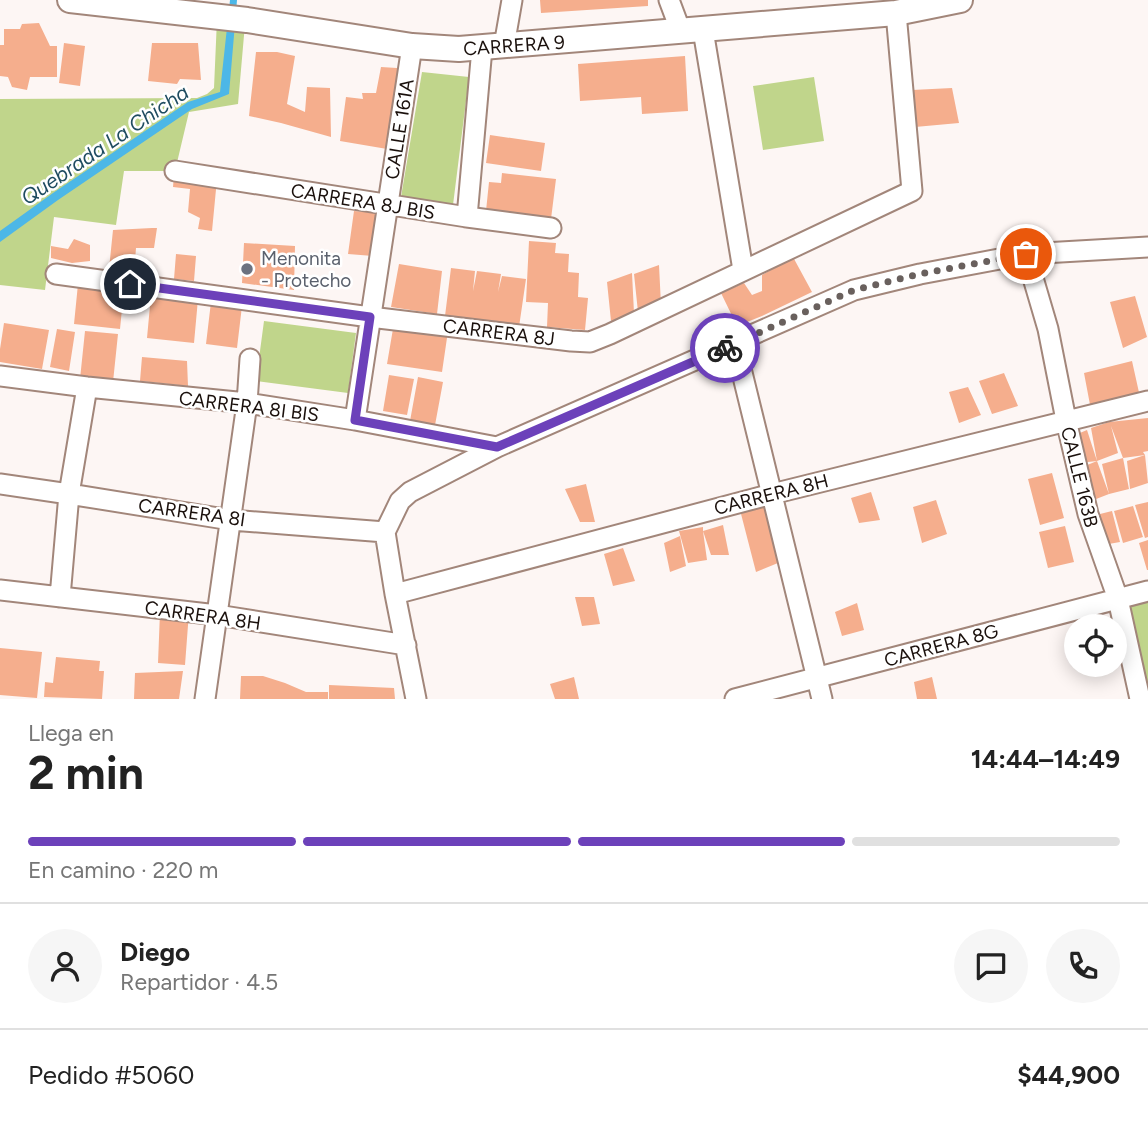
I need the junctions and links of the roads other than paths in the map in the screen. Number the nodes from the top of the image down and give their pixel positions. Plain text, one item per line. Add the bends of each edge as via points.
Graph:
1 (70, 0) edge
2 (512, 0) edge
3 (669, 0) edge
4 (960, 0) edge
5 (185, 7) edge
6 (896, 13) junction
7 (692, 31) junction
8 (412, 46) junction
9 (493, 47) junction
10 (175, 171) dead end
11 (388, 205) junction
12 (467, 217) junction
13 (551, 228) dead end
14 (1148, 247) edge
15 (1026, 254) junction
16 (743, 270) junction
17 (56, 274) dead end
18 (370, 317) junction
19 (735, 344) junction
20 (250, 359) dead end
21 (0, 376) edge
22 (87, 387) junction
23 (1148, 401) edge
24 (247, 403) junction
25 (355, 420) junction
26 (1066, 421) junction
27 (497, 447) junction
28 (0, 484) edge
29 (69, 494) junction
30 (772, 494) junction
31 (231, 520) junction
32 (385, 531) junction
33 (0, 590) edge
34 (1148, 591) edge
35 (395, 594) junction
36 (60, 597) junction
37 (1118, 598) junction
38 (217, 615) junction
39 (406, 645) junction
40 (817, 677) junction
41 (205, 699) edge
42 (416, 699) edge
43 (734, 699) edge
44 (822, 699) edge
45 (1140, 699) edge

1 - 5 street, CARRERA 9
2 - 9 street
3 - 7 street
4 - 6 street, CARRERA 9
5 - 8 street, CARRERA 9 via 219,17
6 - 7 street, CARRERA 9
6 - 16 street, CARRERA 8J via 912,191
7 - 9 street, CARRERA 9
7 - 16 street
8 - 9 street, CARRERA 9
8 - 11 street, CALLE 161A
9 - 12 street
10 - 11 street, CARRERA 8J BIS
11 - 12 street, CARRERA 8J BIS
11 - 18 street, CALLE 161A
12 - 13 street, CARRERA 8J BIS
14 - 15 street
15 - 19 street via 854,290
15 - 26 street, CALLE 163B via 1048,329
16 - 18 street, CARRERA 8J via 590,342
17 - 18 street, CARRERA 8J
18 - 25 street, CALLE 161A
19 - 27 street
19 - 30 street
20 - 24 street
21 - 22 street, CARRERA 8I BIS
22 - 24 street, CARRERA 8I BIS
22 - 29 street
23 - 26 street, CARRERA 8H
24 - 25 street, CARRERA 8I BIS
24 - 31 street
25 - 27 street, CARRERA 8I BIS
26 - 30 street, CARRERA 8H
26 - 37 street, CALLE 163B via 1088,514
27 - 32 street via 410,492 400,500
28 - 29 street, CARRERA 8I
29 - 31 street, CARRERA 8I
29 - 36 street
30 - 35 street, CARRERA 8H
30 - 40 street
31 - 32 street, CARRERA 8I
31 - 38 street
32 - 35 street
33 - 36 street, CARRERA 8H
34 - 37 street, CARRERA 8G
35 - 39 street
36 - 38 street, CARRERA 8H
37 - 40 street, CARRERA 8G
37 - 45 street, CALLE 163B
38 - 39 street, CARRERA 8H
38 - 41 street
39 - 42 street
40 - 43 street, CARRERA 8G
40 - 44 street

